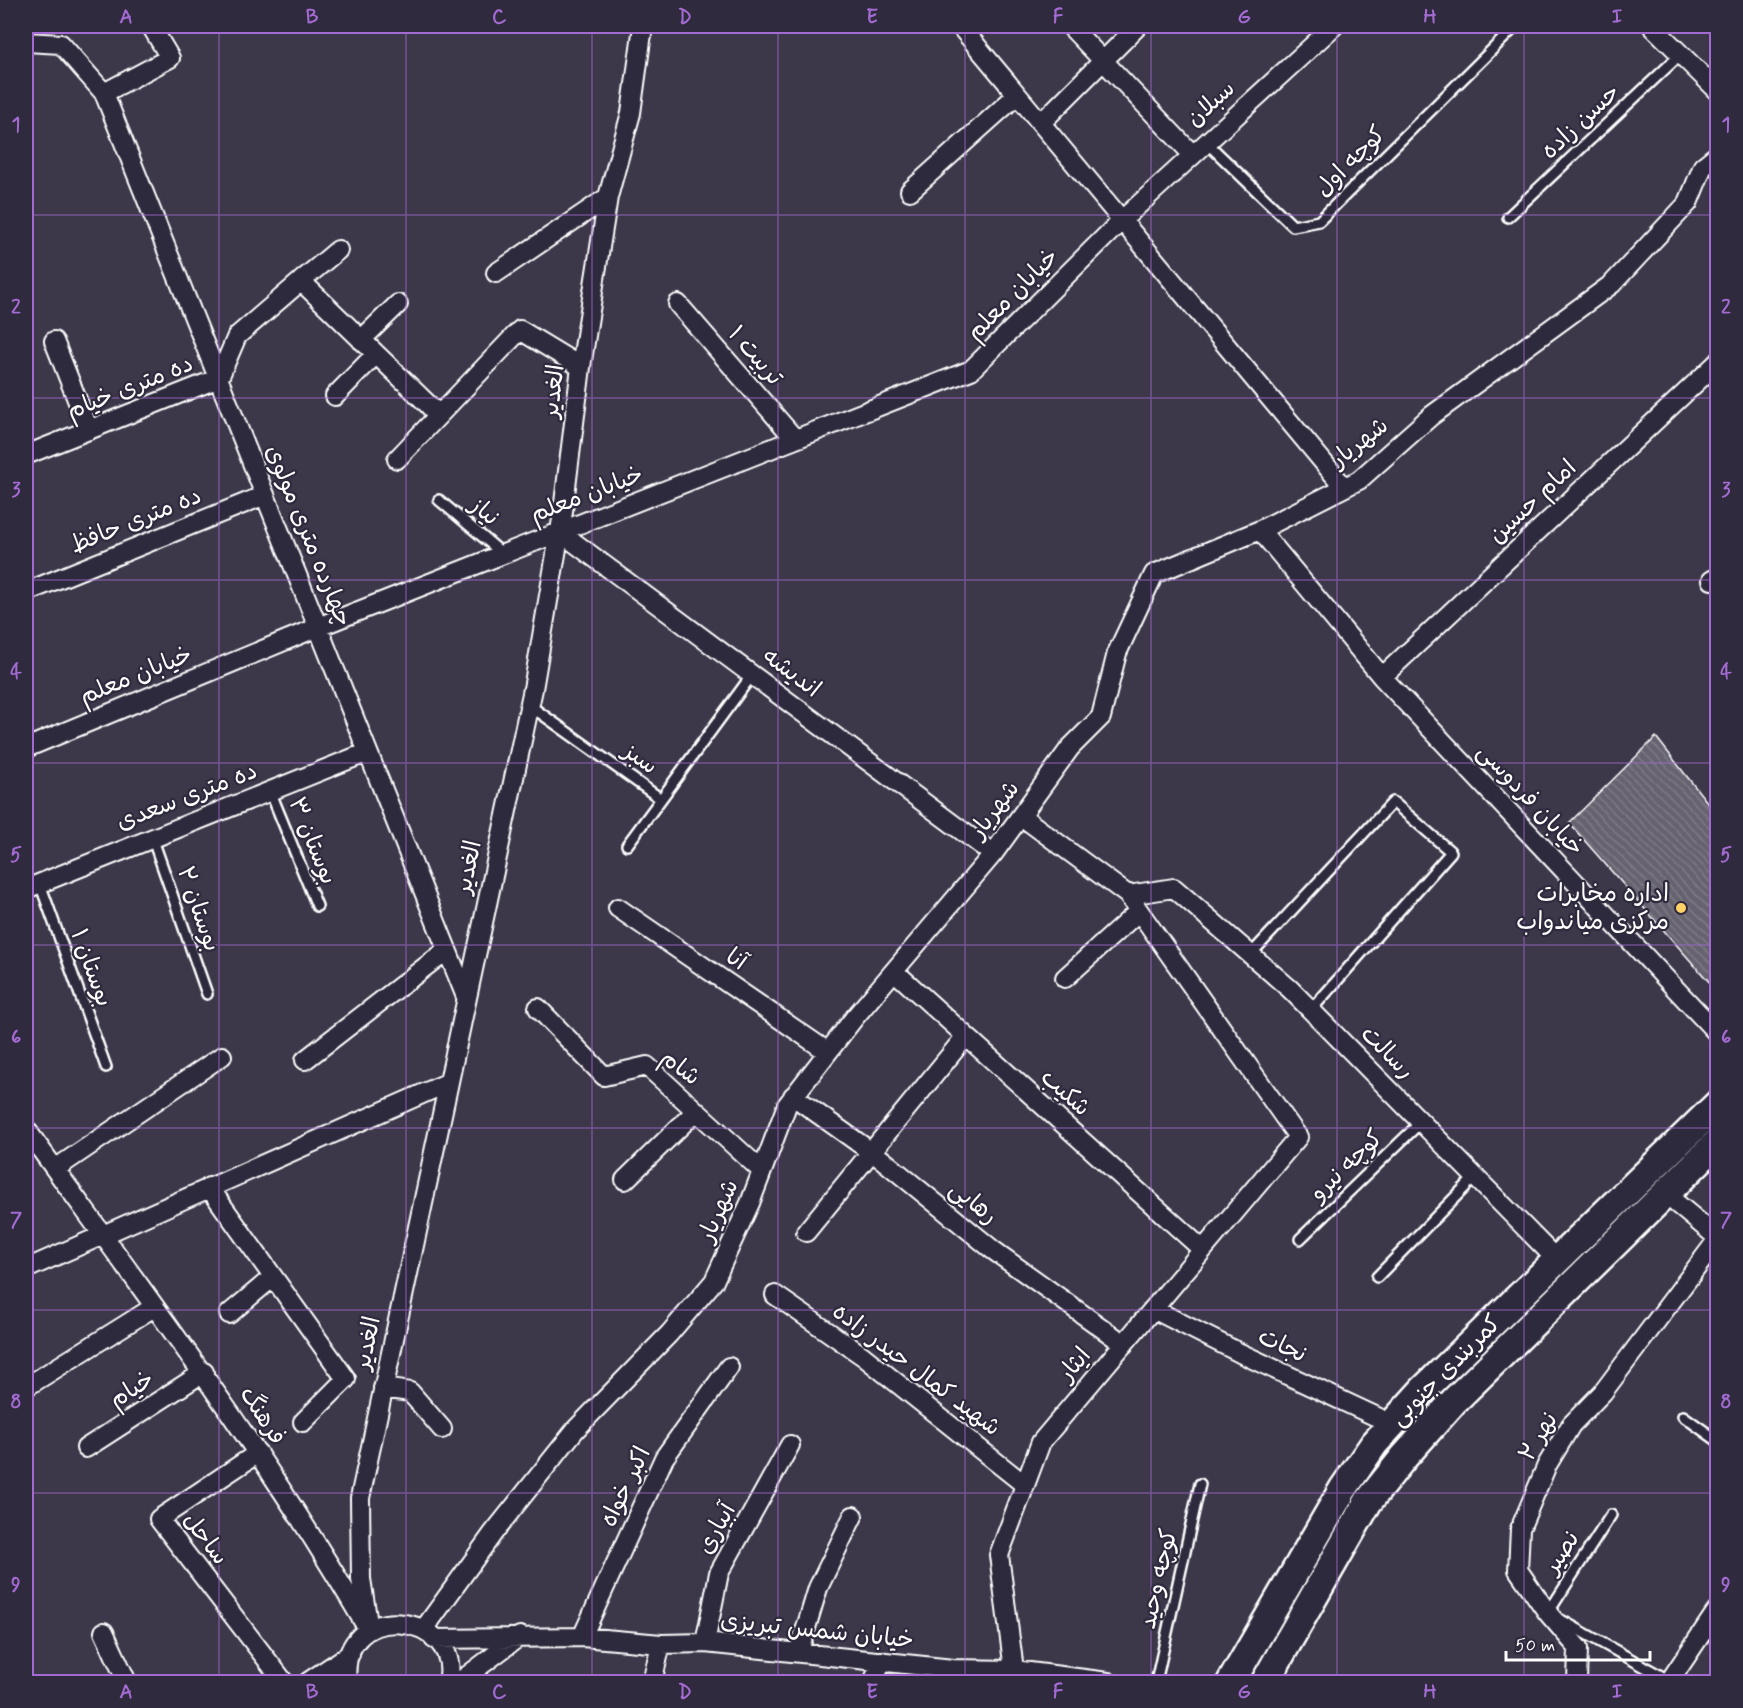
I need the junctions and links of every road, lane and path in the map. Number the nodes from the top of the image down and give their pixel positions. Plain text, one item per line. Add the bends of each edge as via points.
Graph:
1 (151, 26) edge
2 (643, 26) edge
3 (960, 26) edge
4 (1070, 26) edge
5 (1138, 26) edge
6 (1334, 26) edge
7 (1516, 26) edge
8 (1652, 26) edge
9 (26, 42) edge
10 (1681, 54) junction
11 (1102, 60) junction
12 (1718, 92) edge
13 (104, 93) junction
14 (1017, 95) junction
15 (1041, 123) junction
16 (1205, 141) junction
17 (1192, 154) junction
18 (1718, 154) edge
19 (910, 191) dead end
20 (608, 197) junction
21 (1508, 217) dead end
22 (1122, 220) junction
23 (338, 250) dead end
24 (496, 273) dead end
25 (301, 281) junction
26 (398, 304) dead end
27 (678, 304) dead end
28 (362, 340) junction
29 (54, 341) dead end
30 (376, 354) junction
31 (1718, 362) edge
32 (581, 367) junction
33 (219, 378) junction
34 (335, 396) dead end
35 (439, 416) junction
36 (89, 430) junction
37 (795, 439) junction
38 (26, 455) edge
39 (398, 459) dead end
40 (1344, 487) junction
41 (265, 495) junction
42 (439, 500) dead end
43 (1260, 530) junction
44 (560, 532) junction
45 (503, 554) junction
46 (26, 592) edge
47 (318, 627) junction
48 (752, 675) junction
49 (1382, 677) junction
50 (529, 705) junction
51 (26, 748) edge
52 (368, 752) junction
53 (270, 790) junction
54 (661, 799) junction
55 (1021, 816) junction
56 (152, 837) junction
57 (627, 845) dead end
58 (993, 854) junction
59 (32, 885) edge
60 (1128, 895) junction
61 (317, 906) dead end
62 (618, 908) dead end
63 (1138, 911) junction
64 (447, 950) junction
65 (1251, 954) junction
66 (894, 971) junction
67 (1065, 978) dead end
68 (207, 994) dead end
69 (465, 997) junction
70 (538, 1008) dead end
71 (1311, 1010) junction
72 (1718, 1034) edge
73 (966, 1036) junction
74 (828, 1052) junction
75 (222, 1056) dead end
76 (305, 1060) dead end
77 (106, 1067) dead end
78 (447, 1083) junction
79 (793, 1096) junction
80 (1718, 1104) edge
81 (696, 1111) junction
82 (1421, 1122) junction
83 (26, 1129) edge
84 (1718, 1142) edge
85 (872, 1152) junction
86 (55, 1169) junction
87 (762, 1171) junction
88 (1475, 1177) junction
89 (625, 1180) dead end
90 (209, 1187) junction
91 (1664, 1194) junction
92 (806, 1232) dead end
93 (104, 1236) junction
94 (1718, 1238) edge
95 (1300, 1239) dead end
96 (1203, 1250) junction
97 (1557, 1260) junction
98 (26, 1269) edge
99 (273, 1277) junction
100 (1377, 1277) dead end
101 (775, 1295) dead end
102 (154, 1307) junction
103 (1153, 1309) junction
104 (229, 1314) dead end
105 (1124, 1344) junction
106 (729, 1367) dead end
107 (204, 1372) junction
108 (26, 1387) edge
109 (383, 1388) junction
110 (1683, 1416) dead end
111 (303, 1422) dead end
112 (1392, 1424) junction
113 (442, 1429) dead end
114 (1718, 1441) edge
115 (790, 1445) dead end
116 (86, 1448) dead end
117 (258, 1453) junction
118 (1200, 1484) dead end
119 (1025, 1485) junction
120 (1611, 1515) dead end
121 (853, 1516) dead end
122 (1718, 1609) edge
123 (1547, 1612) junction
124 (369, 1630) junction
125 (104, 1632) dead end
126 (429, 1634) junction
127 (520, 1636) junction
128 (582, 1637) junction
129 (705, 1643) junction
130 (661, 1644) junction
131 (799, 1651) junction
132 (351, 1654) junction
133 (882, 1661) junction
134 (1014, 1670) junction
135 (1670, 1682) edge
136 (127, 1683) edge
137 (284, 1683) edge
138 (308, 1683) edge
139 (347, 1683) edge
140 (448, 1683) edge
141 (459, 1683) edge
142 (652, 1683) edge
143 (873, 1683) edge
144 (1108, 1683) edge
145 (1156, 1683) edge
146 (1231, 1683) edge
147 (1265, 1683) edge
148 (1577, 1683) edge

1 - 13 street via 170,58
2 - 20 street, الغدیر via 631,113
3 - 14 street
4 - 11 street
5 - 11 street
6 - 16 street, سبلان
7 - 16 lane, کوچه اول via 1319,221 1293,226
8 - 10 street
9 - 13 street, چهارده متری مولوی via 61,44
10 - 12 street
10 - 21 lane, حسن زاده
11 - 15 street
11 - 17 street
13 - 33 street, چهارده متری مولوی
14 - 15 street
14 - 19 street
15 - 22 street
16 - 17 street, سبلان
17 - 22 street, سبلان
18 - 40 street, شهریار via 1703,166 1688,203 1612,284 1431,416 1359,480
20 - 24 street
20 - 32 street, الغدیر
22 - 37 street, خیابان معلم via 971,370
22 - 40 street
23 - 25 street
25 - 28 street
25 - 33 street via 237,336
25 - 35 street
26 - 28 street
27 - 37 street, تربیت ۱
28 - 30 street
29 - 36 street
30 - 34 street
30 - 35 street
31 - 49 street, امام حسین
32 - 35 street via 520,330
32 - 44 street, الغدیر
33 - 36 street, ده متری خیام
33 - 41 street, چهارده متری مولوی
35 - 39 street
36 - 38 street, ده متری خیام
37 - 44 street, خیابان معلم
40 - 43 street, شهریار
41 - 46 street, ده متری حافظ
41 - 47 street, چهارده متری مولوی
42 - 45 lane, نیاز
43 - 49 street, خیابان فردوسی
43 - 55 street, شهریار via 1154,574 1117,653 1101,717 1070,748
44 - 45 street, خیابان معلم
44 - 48 street, اندیشه
44 - 50 street, الغدیر
45 - 47 street, خیابان معلم
47 - 51 street, خیابان معلم
47 - 52 street, چهارده متری مولوی
48 - 54 lane, سبز
48 - 58 street, اندیشه
49 - 72 street, خیابان فردوسی
50 - 54 lane, سبز
50 - 69 street, الغدیر
52 - 53 street, ده متری سعدی
52 - 64 street, چهارده متری مولوی
53 - 56 street, ده متری سعدی
53 - 61 lane, بوستان ۳
54 - 57 lane
55 - 58 street, شهریار
55 - 60 street
56 - 59 street, ده متری سعدی
56 - 68 lane, بوستان ۲
58 - 66 street, شهریار
59 - 77 lane, بوستان ۱
60 - 63 street
60 - 65 street, رسالت via 1174,888
62 - 74 street, آنا
63 - 67 street
63 - 96 street, ایثار via 1298,1137
64 - 69 street, چهارده متری مولوی
64 - 76 street
65 - 71 street, رسالت
65 - 71 lane via 1393,802 1450,852
66 - 73 street, شکیب
66 - 74 street, شهریار
69 - 78 street, الغدیر
70 - 81 street, شام via 604,1076 647,1066
71 - 82 street, رسالت
73 - 85 street
73 - 96 street, شکیب
74 - 79 street, شهریار
75 - 86 street
78 - 90 street
78 - 109 street, الغدیر
79 - 85 street, رهایی
79 - 87 street, شهریار
80 - 97 main road, کمربندی جنوبی
81 - 87 street, شام
81 - 89 street
82 - 88 street, رسالت
82 - 95 lane, کوچه نیرو
83 - 86 street, فرهنگ
84 - 91 main road, کمربندی جنوبی
85 - 92 street
85 - 105 street, رهایی via 993,1250
86 - 93 street, فرهنگ
87 - 126 street, شهریار via 714,1281 669,1334 576,1429 494,1532
88 - 97 street, رسالت
88 - 100 lane
90 - 93 street
90 - 99 street
91 - 94 street
91 - 147 main road, کمربندی جنوبی via 1454,1401 1404,1457 1368,1502
93 - 98 street
93 - 102 street, فرهنگ
94 - 123 street, نهر ۲ via 1603,1392 1571,1425 1547,1465 1520,1529 1518,1570
96 - 103 street, ایثار
97 - 112 main road, کمربندی جنوبی
99 - 104 street
99 - 111 street via 346,1379
101 - 119 street, شهید کمال حیدر زاده via 863,1356
102 - 107 street, فرهنگ
102 - 108 street
103 - 105 street, ایثار
103 - 112 street, نجات
105 - 119 street, ایثار via 1041,1442
106 - 128 street, اکبر خواه via 664,1458
107 - 116 street, خیام
107 - 117 street, فرهنگ
109 - 113 street via 410,1392
109 - 124 street, الغدیر via 360,1498 361,1579
110 - 114 lane
112 - 146 main road, کمربندی جنوبی via 1343,1489
115 - 129 street, آبیاری via 719,1573
117 - 124 street, فرهنگ
117 - 137 street, ساحل via 159,1519
118 - 145 lane, کوچه وحید
119 - 134 street, ایثار via 999,1555
120 - 123 lane, نصیر
121 - 131 street via 818,1587
122 - 135 street
123 - 135 lane
123 - 148 street, نهر ۲ via 1578,1648
124 - 126 street, خیابان شمس تبریزی via 396,1622 410,1623
124 - 132 street
125 - 136 street
126 - 127 street, خیابان شمس تبریزی
126 - 140 street via 449,1664
127 - 128 street, خیابان شمس تبریزی
127 - 141 street
128 - 130 street, خیابان شمس تبریزی
129 - 130 street, خیابان شمس تبریزی
129 - 131 street, خیابان شمس تبریزی
130 - 142 street
131 - 133 street, خیابان شمس تبریزی
132 - 138 street
132 - 139 street via 346,1668
133 - 134 street, خیابان شمس تبریزی via 953,1669
133 - 143 street
134 - 144 street, خیابان شمس تبریزی

